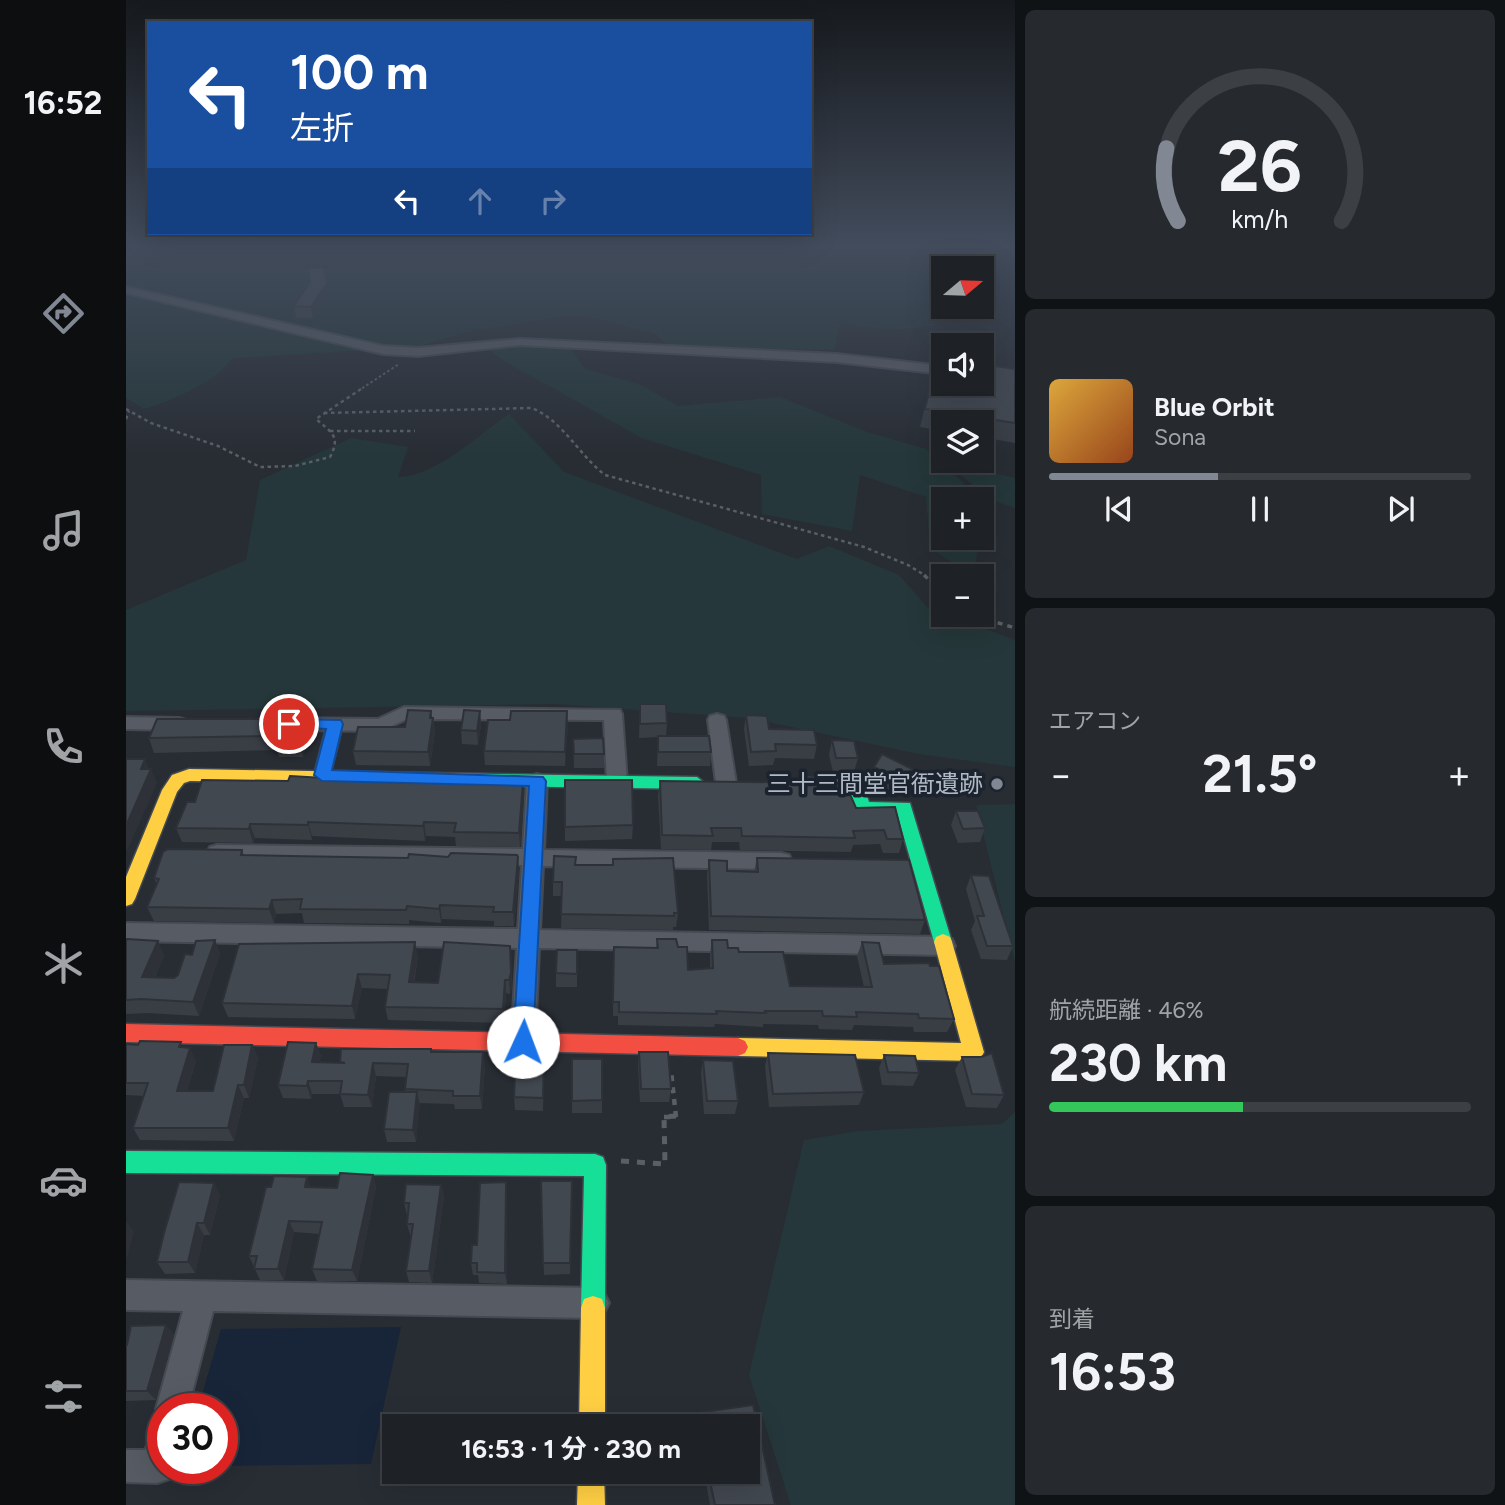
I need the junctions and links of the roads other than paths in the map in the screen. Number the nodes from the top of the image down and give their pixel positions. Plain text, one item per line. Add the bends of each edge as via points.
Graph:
1 (234, 315) edge
2 (931, 369) edge
3 (717, 720) dead end
4 (126, 723) edge
5 (193, 724) edge
6 (259, 724) edge
7 (335, 724) junction
8 (322, 775) junction
9 (537, 781) junction
10 (617, 782) junction
11 (733, 783) joint
12 (791, 784) edge
13 (145, 852) junction
14 (173, 852) edge
15 (201, 852) edge
16 (533, 857) junction
17 (796, 862) edge
18 (892, 863) edge
19 (920, 864) junction
20 (126, 899) edge
21 (126, 932) edge
22 (527, 939) junction
23 (944, 946) junction
24 (126, 1033) edge
25 (523, 1042) junction
26 (126, 1162) edge
27 (126, 1295) edge
28 (202, 1296) junction
29 (594, 1303) junction
30 (176, 1393) edge
31 (592, 1414) edge
32 (126, 1466) edge
33 (147, 1467) edge
34 (591, 1484) edge
35 (591, 1505) edge

1 - 2 street via 383,350 418,352 520,342 836,358
3 - 11 street
4 - 5 street
6 - 7 street
7 - 8 street
7 - 10 street via 381,725 404,713 613,713
8 - 9 street
8 - 13 street via 189,775 178,779
9 - 10 street
9 - 16 street
10 - 11 street
12 - 19 street via 856,785 862,807 904,807
13 - 14 street
13 - 20 street
15 - 16 street
16 - 17 street
16 - 22 street
18 - 19 street
19 - 23 street
21 - 22 street
22 - 23 street
22 - 25 street
23 - 25 street via 974,1052
24 - 25 street
26 - 29 street via 595,1164
27 - 28 street
28 - 29 street
28 - 30 street
29 - 31 street
32 - 33 street
34 - 35 street

